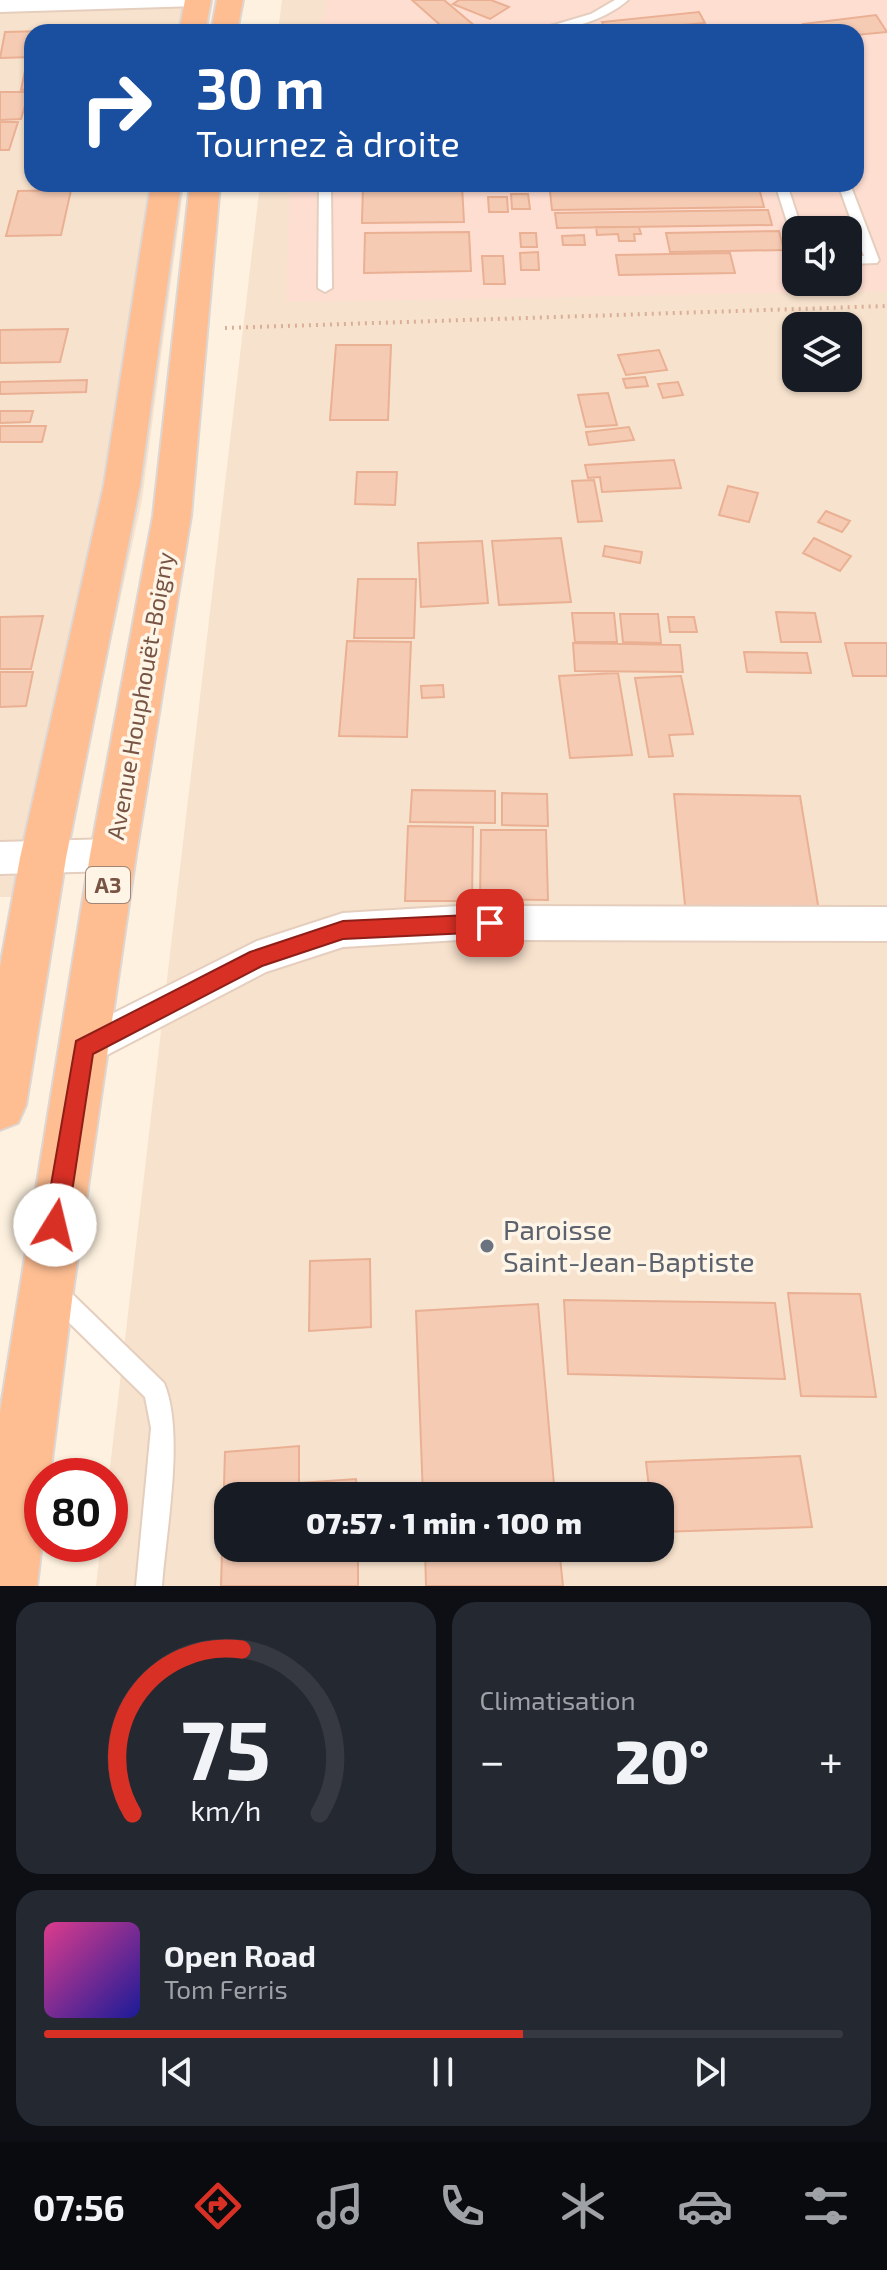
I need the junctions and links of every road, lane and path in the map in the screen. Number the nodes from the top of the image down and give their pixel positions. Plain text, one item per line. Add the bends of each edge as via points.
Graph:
1 (198, 0) edge
2 (230, 0) edge
3 (623, 0) edge
4 (0, 6) edge
5 (194, 24) edge
6 (226, 24) edge
7 (565, 24) edge
8 (165, 192) edge
9 (204, 192) edge
10 (325, 192) edge
11 (784, 192) edge
12 (847, 192) edge
13 (791, 216) edge
14 (856, 216) edge
15 (862, 233) edge
16 (862, 260) edge
17 (325, 288) dead end
18 (887, 306) edge
19 (192, 329) junction
20 (113, 855) junction
21 (0, 858) edge
22 (43, 858) junction
23 (887, 924) edge
24 (84, 1048) junction
25 (0, 1105) edge
26 (46, 1284) junction
27 (6, 1586) edge
28 (149, 1586) edge

1 - 4 street
1 - 5 highway
2 - 6 highway
3 - 7 lane via 595,16
8 - 22 highway via 122,485
9 - 19 highway, Avenue Houphouët-Boigny / A3
10 - 17 lane
11 - 13 lane
12 - 14 lane
15 - 16 lane via 872,260
18 - 19 path
19 - 20 highway, Avenue Houphouët-Boigny / A3 via 172,516
20 - 22 street
20 - 24 highway, Avenue Houphouët-Boigny / A3
21 - 22 street
22 - 25 highway
23 - 24 street via 459,923 343,930 257,958
24 - 26 highway, Avenue Houphouët-Boigny / A3
26 - 27 highway, Avenue Houphouët-Boigny / A3
26 - 28 lane via 156,1391 163,1428

